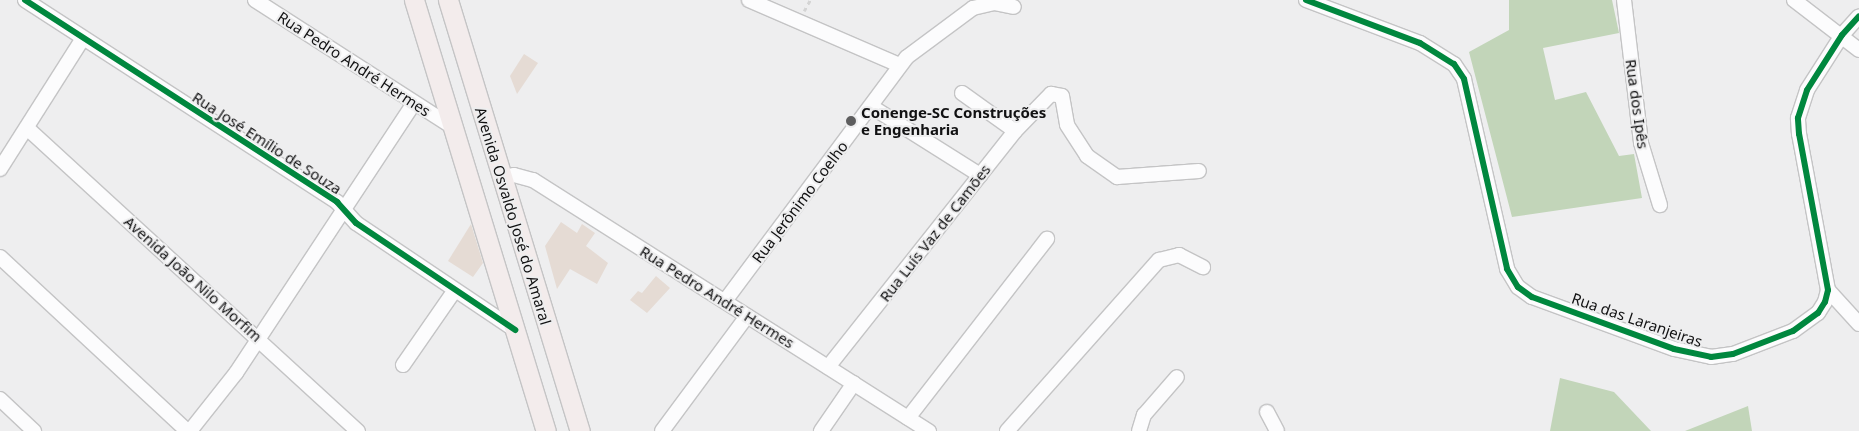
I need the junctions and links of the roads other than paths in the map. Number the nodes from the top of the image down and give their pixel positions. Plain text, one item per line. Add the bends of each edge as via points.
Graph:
1 (25, 0) edge
2 (255, 0) edge
3 (414, 0) edge
4 (448, 0) edge
5 (749, 0) edge
6 (1624, 0) edge
7 (1794, 0) edge
8 (1311, 1) edge
9 (762, 3) edge
10 (1014, 6) dead end
11 (1859, 16) edge
12 (1842, 35) junction
13 (83, 38) junction
14 (1859, 50) edge
15 (899, 65) junction
16 (962, 93) dead end
17 (414, 103) junction
18 (872, 107) junction
19 (27, 128) junction
20 (454, 128) junction
21 (1015, 130) junction
22 (0, 169) edge
23 (1199, 171) dead end
24 (468, 173) junction
25 (980, 175) junction
26 (502, 177) junction
27 (1660, 205) dead end
28 (343, 210) junction
29 (1047, 239) dead end
30 (0, 257) edge
31 (1203, 267) dead end
32 (530, 275) junction
33 (500, 283) junction
34 (455, 290) junction
35 (1828, 290) junction
36 (725, 301) junction
37 (747, 316) junction
38 (1859, 324) edge
39 (515, 330) junction
40 (258, 338) junction
41 (403, 365) dead end
42 (828, 367) junction
43 (1177, 377) dead end
44 (854, 383) junction
45 (0, 399) edge
46 (1267, 412) dead end
47 (908, 418) junction
48 (34, 431) edge
49 (188, 431) edge
50 (358, 431) edge
51 (546, 431) edge
52 (580, 431) edge
53 (662, 431) edge
54 (821, 431) edge
55 (930, 431) edge
56 (1007, 431) edge
57 (1139, 431) edge
58 (1277, 431) edge

1 - 13 street, Rua José Emílio de Souza
2 - 17 street, Rua Pedro André Hermes
3 - 20 main road, Avenida Osvaldo José do Amaral
4 - 26 main road, Avenida Osvaldo José do Amaral
5 - 9 street
6 - 27 street, Rua dos Ipês via 1641,143
7 - 12 street
8 - 35 street, Rua das Laranjeiras via 1420,43 1454,64 1464,79 1470,100 1507,269 1518,287 1532,297 1674,349 1711,357 1734,354 1793,331 1818,313
9 - 15 street
10 - 15 street, Rua Jerônimo Coelho via 994,3 973,8 952,21
11 - 12 street
12 - 14 street
12 - 35 street via 1807,90 1798,118
13 - 19 street
13 - 28 street, Rua José Emílio de Souza via 337,202
15 - 18 street, Rua Jerônimo Coelho
16 - 21 street
17 - 20 street, Rua Pedro André Hermes
17 - 28 street
18 - 25 street
18 - 36 street, Rua Jerônimo Coelho
19 - 22 street
19 - 40 street, Avenida João Nilo Morfim
20 - 24 main road, Avenida Osvaldo José do Amaral
21 - 23 street, Rua Luís Vaz de Camões via 1051,94 1062,96 1067,125 1077,142 1087,156 1117,177
21 - 25 street, Rua Luís Vaz de Camões
24 - 26 main road via 483,182
24 - 33 main road, Avenida Osvaldo José do Amaral
25 - 42 street, Rua Luís Vaz de Camões
26 - 32 main road, Avenida Osvaldo José do Amaral
26 - 36 street, Rua Pedro André Hermes via 514,175 533,180
28 - 34 street, Rua José Emílio de Souza via 356,223
28 - 40 street
29 - 47 street
30 - 49 street
31 - 56 street via 1188,257 1167,256 1159,260
32 - 33 main road via 519,267 512,268 506,271
32 - 52 main road, Avenida Osvaldo José do Amaral
33 - 39 main road, Avenida Osvaldo José do Amaral
34 - 39 street, Rua José Emílio de Souza
34 - 41 street
35 - 38 street
36 - 37 street, Rua Pedro André Hermes
37 - 42 street, Rua Pedro André Hermes
37 - 53 street
39 - 51 main road, Avenida Osvaldo José do Amaral
40 - 49 street via 236,373
40 - 50 street, Avenida João Nilo Morfim
42 - 44 street, Rua Pedro André Hermes
43 - 57 street via 1144,415
44 - 47 street, Rua Pedro André Hermes
44 - 54 street
45 - 48 street
46 - 58 street
47 - 55 street, Rua Pedro André Hermes

